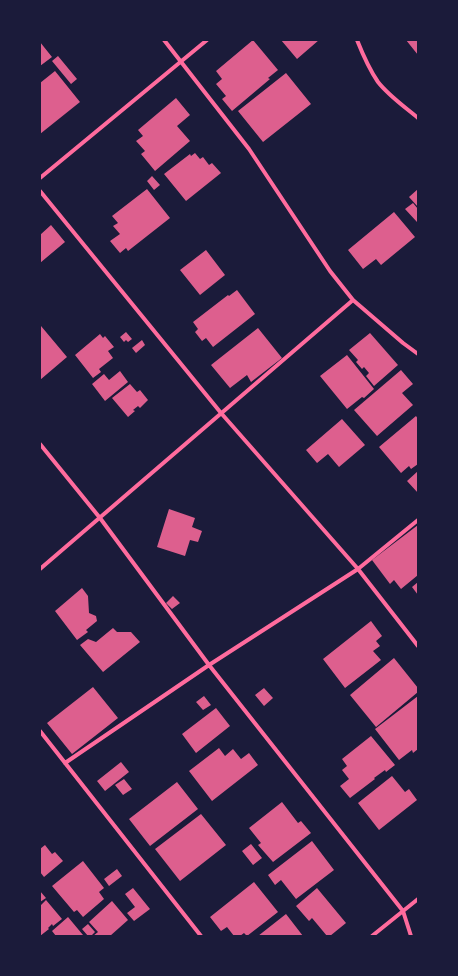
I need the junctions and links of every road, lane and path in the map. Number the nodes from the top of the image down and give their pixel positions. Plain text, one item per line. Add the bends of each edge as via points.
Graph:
1 (164, 40) edge
2 (207, 40) edge
3 (357, 40) edge
4 (181, 60) junction
5 (418, 118) edge
6 (40, 178) edge
7 (40, 192) edge
8 (354, 300) junction
9 (418, 354) edge
10 (221, 413) junction
11 (40, 444) edge
12 (100, 518) junction
13 (418, 520) edge
14 (40, 569) edge
15 (358, 569) junction
16 (418, 646) edge
17 (209, 665) junction
18 (40, 731) edge
19 (65, 763) junction
20 (418, 899) edge
21 (403, 911) junction
22 (201, 936) edge
23 (372, 936) edge
24 (411, 936) edge

1 - 4 street
2 - 4 street
3 - 5 street via 368,66 379,83
4 - 6 street
4 - 8 street via 249,149 330,271
7 - 10 street
8 - 9 street
8 - 10 street
10 - 12 street
10 - 15 street
11 - 12 street
12 - 14 street
12 - 17 street
13 - 15 street
15 - 16 street
15 - 17 street
17 - 19 street
17 - 21 street
18 - 19 street
19 - 22 street
20 - 21 street
21 - 23 street
21 - 24 street

